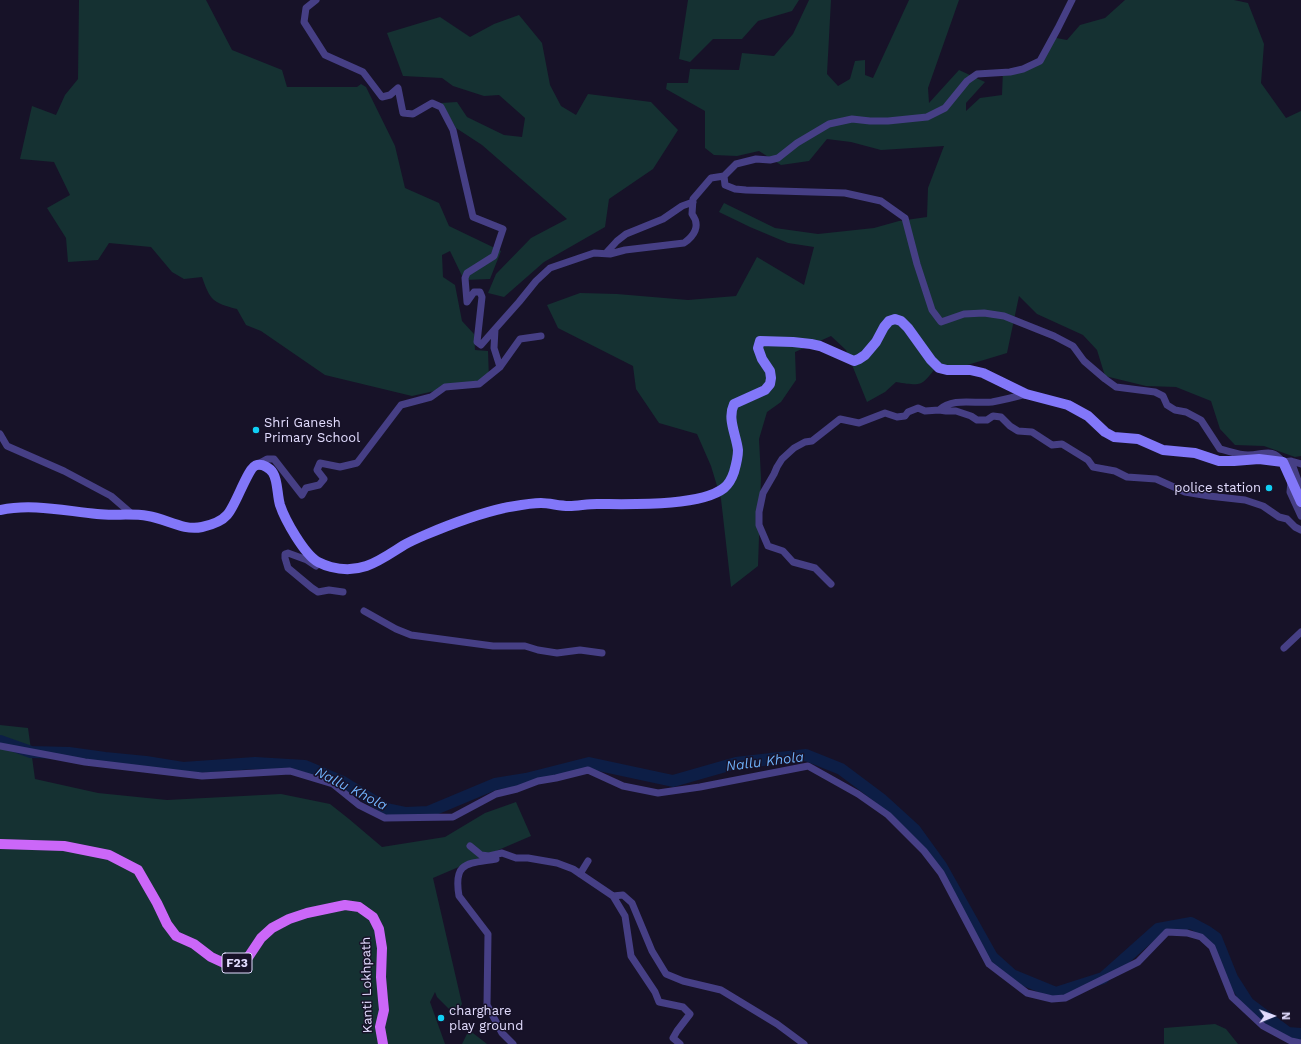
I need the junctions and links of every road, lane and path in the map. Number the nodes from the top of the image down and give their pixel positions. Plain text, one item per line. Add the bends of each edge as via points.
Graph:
1 (316, 0) edge
2 (1072, 0) edge
3 (724, 176) junction
4 (693, 202) junction
5 (606, 253) junction
6 (495, 329) junction
7 (541, 336) dead end
8 (500, 367) junction
9 (1026, 394) junction
10 (940, 410) junction
11 (0, 434) edge
12 (1287, 461) junction
13 (258, 464) junction
14 (1301, 464) edge
15 (1291, 482) junction
16 (1301, 489) edge
17 (1301, 502) edge
18 (0, 510) edge
19 (133, 515) junction
20 (1301, 516) edge
21 (1301, 530) edge
22 (330, 567) junction
23 (831, 584) dead end
24 (343, 592) dead end
25 (364, 611) dead end
26 (1301, 632) edge
27 (1284, 648) dead end
28 (602, 653) dead end
29 (0, 746) edge
30 (0, 844) edge
31 (470, 846) dead end
32 (512, 857) junction
33 (588, 861) dead end
34 (580, 874) junction
35 (612, 896) junction
36 (1301, 1043) edge
37 (383, 1044) edge
38 (513, 1044) edge
39 (680, 1044) edge
40 (804, 1044) edge

1 - 6 street via 306,8 304,22 325,55 363,72 382,97 390,95 398,88 403,113 413,114 432,103 441,107 453,130 473,217 503,229 494,256 467,272 465,278 467,302 474,292 480,292 482,297 477,342 481,345
2 - 3 street via 1040,61 1010,72 976,74 945,108 927,117 888,121 852,119 829,124 778,158 756,159 736,164
3 - 4 street via 711,178
3 - 12 street via 725,185 735,189 845,193 881,201 905,218 932,310 941,322 964,314 984,313 1004,316 1054,336 1073,346 1084,360 1116,387 1154,392 1163,396 1167,405 1174,410 1186,412 1201,420 1220,449 1248,455 1267,452
4 - 5 street via 682,206 664,219 626,234
4 - 5 street via 692,214 696,230 684,243
5 - 6 street via 587,255 550,268
6 - 8 street via 494,348
7 - 8 street via 520,339
8 - 13 street via 479,384 445,387 431,397 401,405 357,463 340,467 320,463 317,470 324,479 319,485 306,488 302,495 274,459 267,459
9 - 10 street via 991,402 951,403
9 - 12 main road via 1068,405 1114,436 1138,439 1164,450 1194,453 1219,460
9 - 22 main road via 983,373 939,368 908,328 895,319 884,327 865,355 854,361 816,345 763,340 760,341 758,348 770,371 770,384 766,390 734,404 731,416 738,450 737,460 730,482 716,493 660,503 569,506 540,503 482,513 434,531 363,568
10 - 21 street via 964,413 977,420 987,420 994,416 1001,418 1018,431 1032,432 1052,445 1062,444 1088,460 1093,467 1115,471 1127,477 1156,479 1186,492 1245,500 1263,506
10 - 23 street via 925,411 918,408 905,416 885,414 859,423 840,419 812,441 794,448 782,459 763,493 758,512 759,525 768,546 783,551 793,562 815,568
11 - 19 street via 7,446 111,496
12 - 14 street
12 - 15 main road
12 - 16 street
13 - 19 main road via 250,470 229,514 216,523 187,528 153,517
13 - 22 main road via 273,472 280,505 290,527 308,554
15 - 17 main road
15 - 20 street via 1290,492
18 - 19 main road via 29,507
22 - 24 street via 317,567 307,560 285,554 288,568 318,592
25 - 28 street via 411,635 493,646 525,646 557,653 580,650
26 - 27 street
29 - 36 street via 85,762 202,776 290,771 333,784 359,805 385,818 453,817 496,794 588,770 623,786 658,794 808,766 858,794 888,815 924,851 940,873 989,964 1027,993 1052,999 1065,998 1138,962 1167,932 1187,934 1201,937 1212,947 1232,996 1263,1026 1291,1041
30 - 37 main road, Kanti Lokhpath / F23 via 64,846 109,855 138,870 176,936 224,963 240,963 272,928 289,919 345,905 359,907 373,917 379,929 384,1000 380,1027
31 - 32 street via 481,854 489,856 502,853
32 - 34 street via 557,864
32 - 38 street via 465,865 458,878 459,896 488,934 487,1005 502,1033
33 - 34 street
34 - 35 street
35 - 39 street via 625,916 631,956 659,1002 683,1007 690,1014 674,1038
35 - 40 street via 623,895 632,903 652,951 666,974 721,990 777,1024

